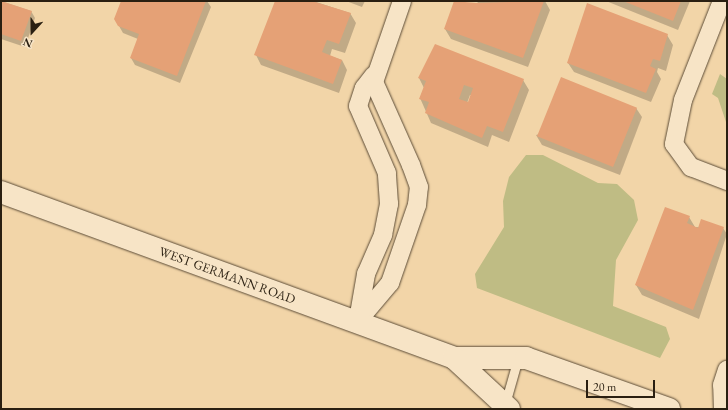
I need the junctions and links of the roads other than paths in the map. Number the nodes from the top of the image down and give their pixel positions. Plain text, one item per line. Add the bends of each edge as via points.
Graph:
1 (402, 1) edge
2 (722, 1) edge
3 (374, 79) junction
4 (727, 182) edge
5 (1, 192) edge
6 (388, 204) junction
7 (417, 205) junction
8 (357, 322) junction
9 (454, 358) junction
10 (518, 358) junction
11 (727, 370) edge
12 (506, 408) edge
13 (669, 409) edge
14 (723, 409) edge

1 - 3 street
2 - 4 street via 683,100 674,144 681,157 692,167
3 - 6 street via 362,93 358,106 386,173
3 - 7 street via 416,179
5 - 8 main road, WEST GERMANN ROAD
6 - 7 street via 408,202
6 - 8 street via 383,234 366,274
7 - 8 street via 390,283
8 - 9 main road, WEST GERMANN ROAD
9 - 10 main road, WEST GERMANN ROAD
9 - 12 main road, WEST GERMANN ROAD
10 - 12 lane
10 - 13 main road, WEST GERMANN ROAD
11 - 14 street via 722,385

